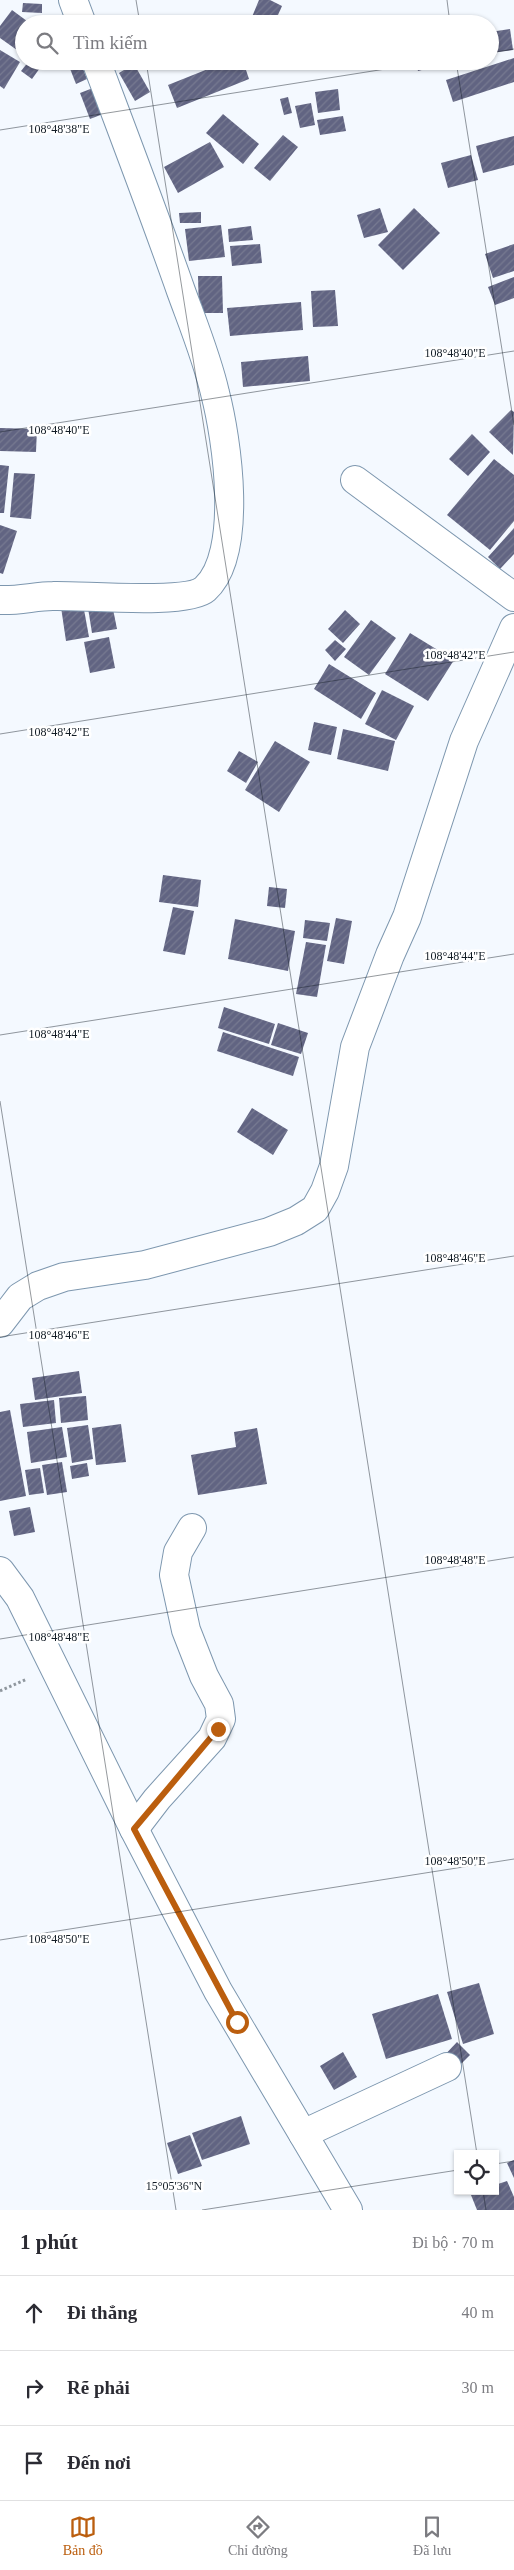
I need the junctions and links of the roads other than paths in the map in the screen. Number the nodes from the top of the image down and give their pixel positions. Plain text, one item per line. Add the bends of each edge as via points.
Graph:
1 (73, 0) edge
2 (79, 15) edge
3 (99, 70) edge
4 (355, 480) dead end
5 (514, 598) edge
6 (0, 600) edge
7 (514, 628) edge
8 (0, 1324) edge
9 (192, 1528) dead end
10 (0, 1571) edge
11 (134, 1829) junction
12 (447, 2067) dead end
13 (303, 2134) junction
14 (348, 2210) edge

1 - 2 street
3 - 6 street via 215,392 226,451 227,543 215,577 204,590 193,594 152,598 52,596
4 - 5 street
7 - 8 street via 464,741 407,918 355,1047 334,1166 315,1209 269,1232 146,1265 64,1277 38,1286 20,1297
9 - 11 street via 178,1552 174,1575 186,1630 219,1704 221,1719 212,1738
10 - 11 street via 20,1598
11 - 13 street via 218,1991
12 - 13 street
13 - 14 street

